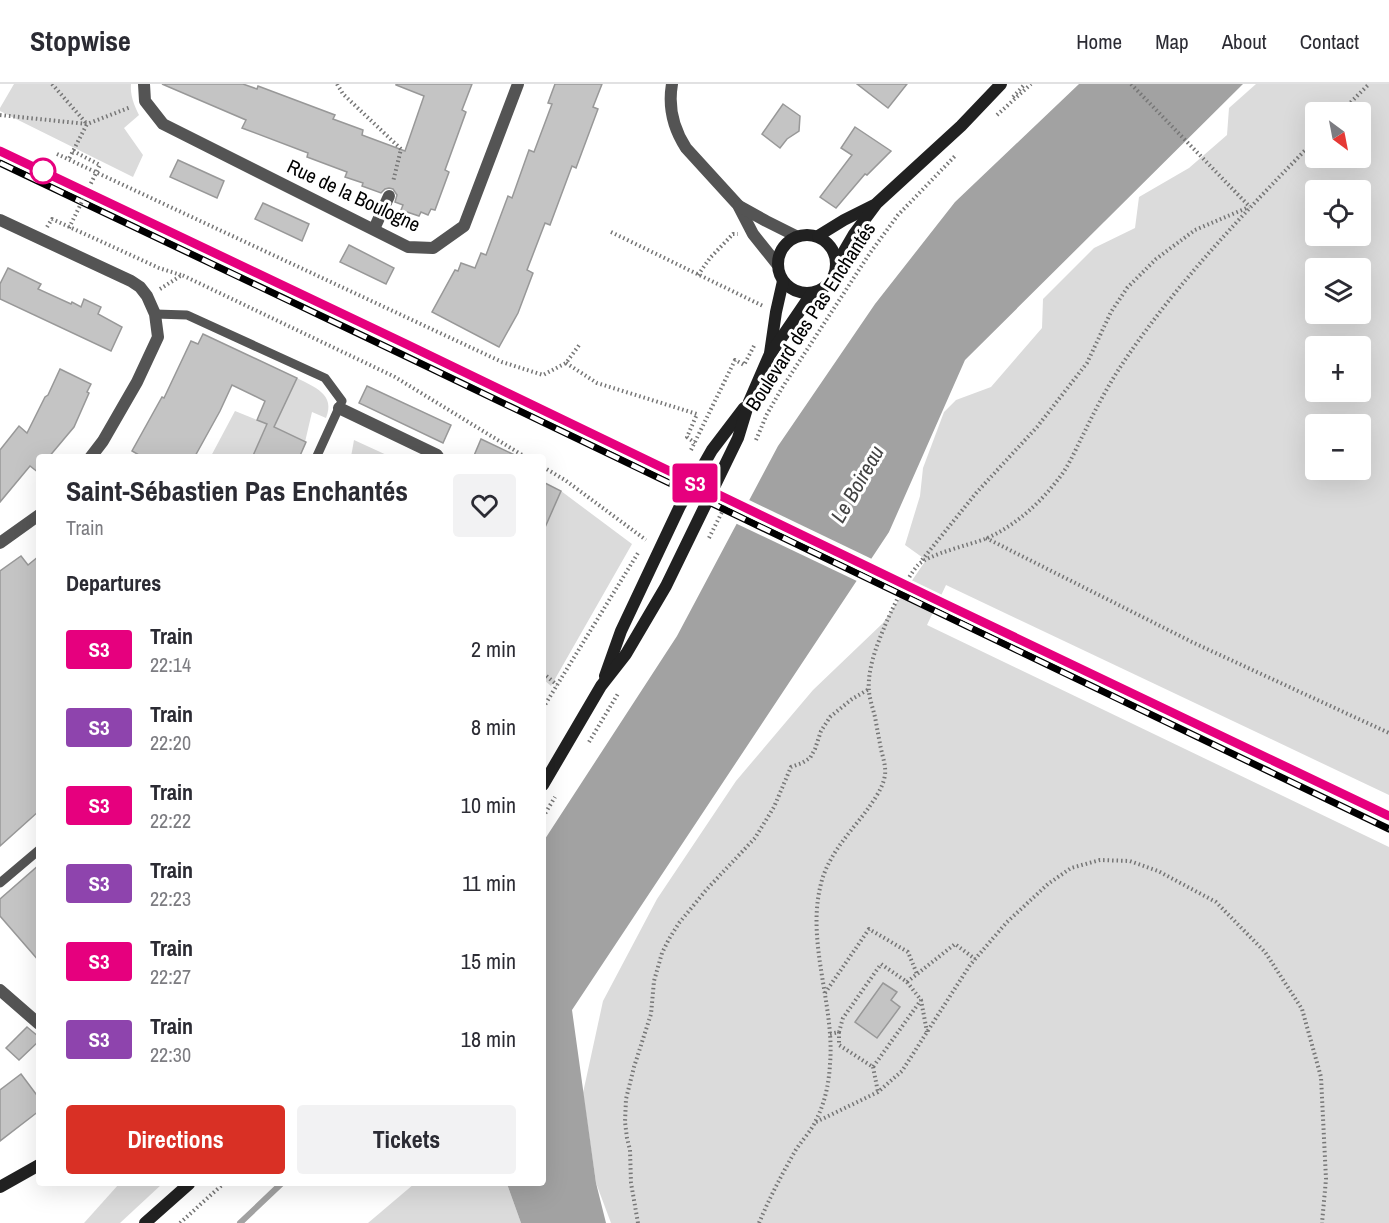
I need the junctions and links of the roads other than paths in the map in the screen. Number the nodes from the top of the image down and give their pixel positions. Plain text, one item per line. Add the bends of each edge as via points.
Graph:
1 (144, 84) edge
2 (518, 84) edge
3 (672, 84) edge
4 (1001, 84) edge
5 (390, 192) road end
6 (878, 203) junction
7 (738, 205) junction
8 (0, 220) edge
9 (374, 229) junction
10 (796, 236) junction
11 (818, 236) junction
12 (777, 264) junction
13 (836, 265) junction
14 (783, 281) junction
15 (812, 292) junction
16 (155, 314) junction
17 (770, 353) junction
18 (749, 402) junction
19 (339, 408) junction
20 (93, 454) edge
21 (318, 454) edge
22 (435, 454) edge
23 (36, 520) edge
24 (0, 543) edge
25 (601, 686) junction
26 (546, 780) edge
27 (36, 853) edge
28 (0, 883) edge
29 (0, 990) edge
30 (36, 1021) edge
31 (36, 1167) edge
32 (187, 1186) edge
33 (0, 1187) edge
34 (145, 1223) edge

1 - 9 street, Rue de la Boulogne via 145,101 163,124
2 - 9 street, Rue de la Boulogne via 464,226 433,248 408,247
3 - 7 street via 670,103 679,137
4 - 6 main road, Boulevard des Pas Enchantés
5 - 9 street
6 - 11 main road, Boulevard des Pas Enchantés
6 - 13 main road, Boulevard des Pas Enchantés
7 - 10 street
7 - 12 street via 753,234
8 - 16 street via 131,281 147,296
10 - 11 main road
10 - 12 main road via 782,249
11 - 13 main road via 831,247
12 - 14 main road
13 - 15 main road via 828,284
14 - 15 main road via 795,291
14 - 17 main road, Boulevard des Pas Enchantés
15 - 17 main road, Boulevard des Pas Enchantés
16 - 19 lane via 187,315 325,378 342,401
16 - 20 street via 158,337 137,382
17 - 18 main road, Boulevard des Pas Enchantés
18 - 25 main road, Boulevard des Pas Enchantés via 738,438 666,586 626,654
18 - 25 main road, Boulevard des Pas Enchantés via 712,450 680,506 621,631
19 - 21 lane
19 - 22 street
23 - 24 street
25 - 26 main road, Boulevard des Pas Enchantés
27 - 28 lane
29 - 30 street
31 - 33 main road
32 - 34 main road

